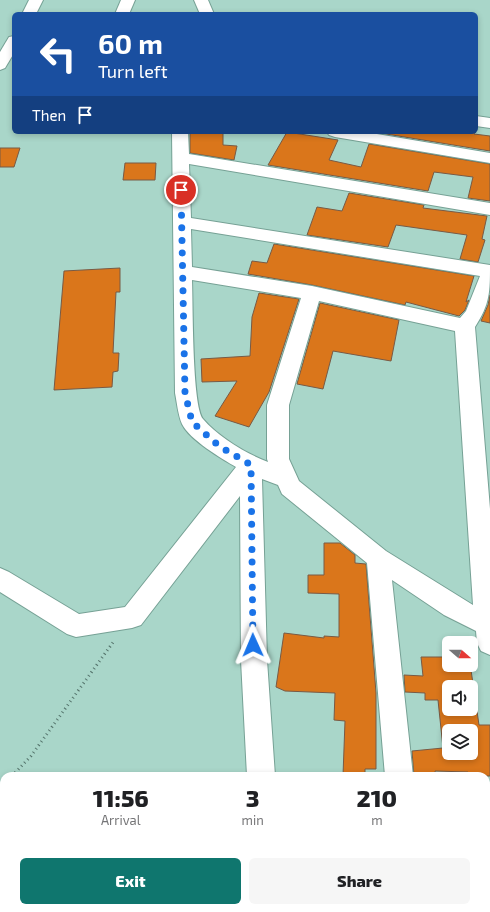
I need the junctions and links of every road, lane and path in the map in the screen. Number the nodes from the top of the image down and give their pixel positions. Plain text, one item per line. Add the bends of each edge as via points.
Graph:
1 (36, 0) edge
2 (128, 0) edge
3 (201, 0) edge
4 (30, 12) edge
5 (123, 12) edge
6 (206, 12) edge
7 (12, 44) edge
8 (0, 65) edge
9 (12, 72) edge
10 (0, 73) edge
11 (478, 121) edge
12 (490, 123) edge
13 (180, 134) edge
14 (347, 134) edge
15 (181, 158) junction
16 (490, 158) edge
17 (490, 209) edge
18 (181, 222) junction
19 (184, 272) junction
20 (490, 272) edge
21 (312, 292) junction
22 (477, 317) edge
23 (251, 465) junction
24 (286, 479) junction
25 (378, 558) junction
26 (0, 579) edge
27 (132, 617) junction
28 (489, 631) edge
29 (16, 772) edge
30 (261, 772) edge
31 (399, 772) edge

1 - 4 street
2 - 5 street
3 - 6 street
7 - 8 street
9 - 10 street
11 - 12 street
13 - 15 street
14 - 16 street
15 - 17 street
15 - 18 street
18 - 19 street
18 - 20 street
19 - 21 street
19 - 23 street via 185,393 192,422 219,446
20 - 22 street
21 - 22 street
21 - 24 street via 278,405 278,459
22 - 28 street
23 - 24 street
23 - 27 street
23 - 30 street via 254,660
24 - 25 street via 290,488
25 - 28 street
25 - 31 street
26 - 27 street via 76,626
27 - 29 path via 31,756

